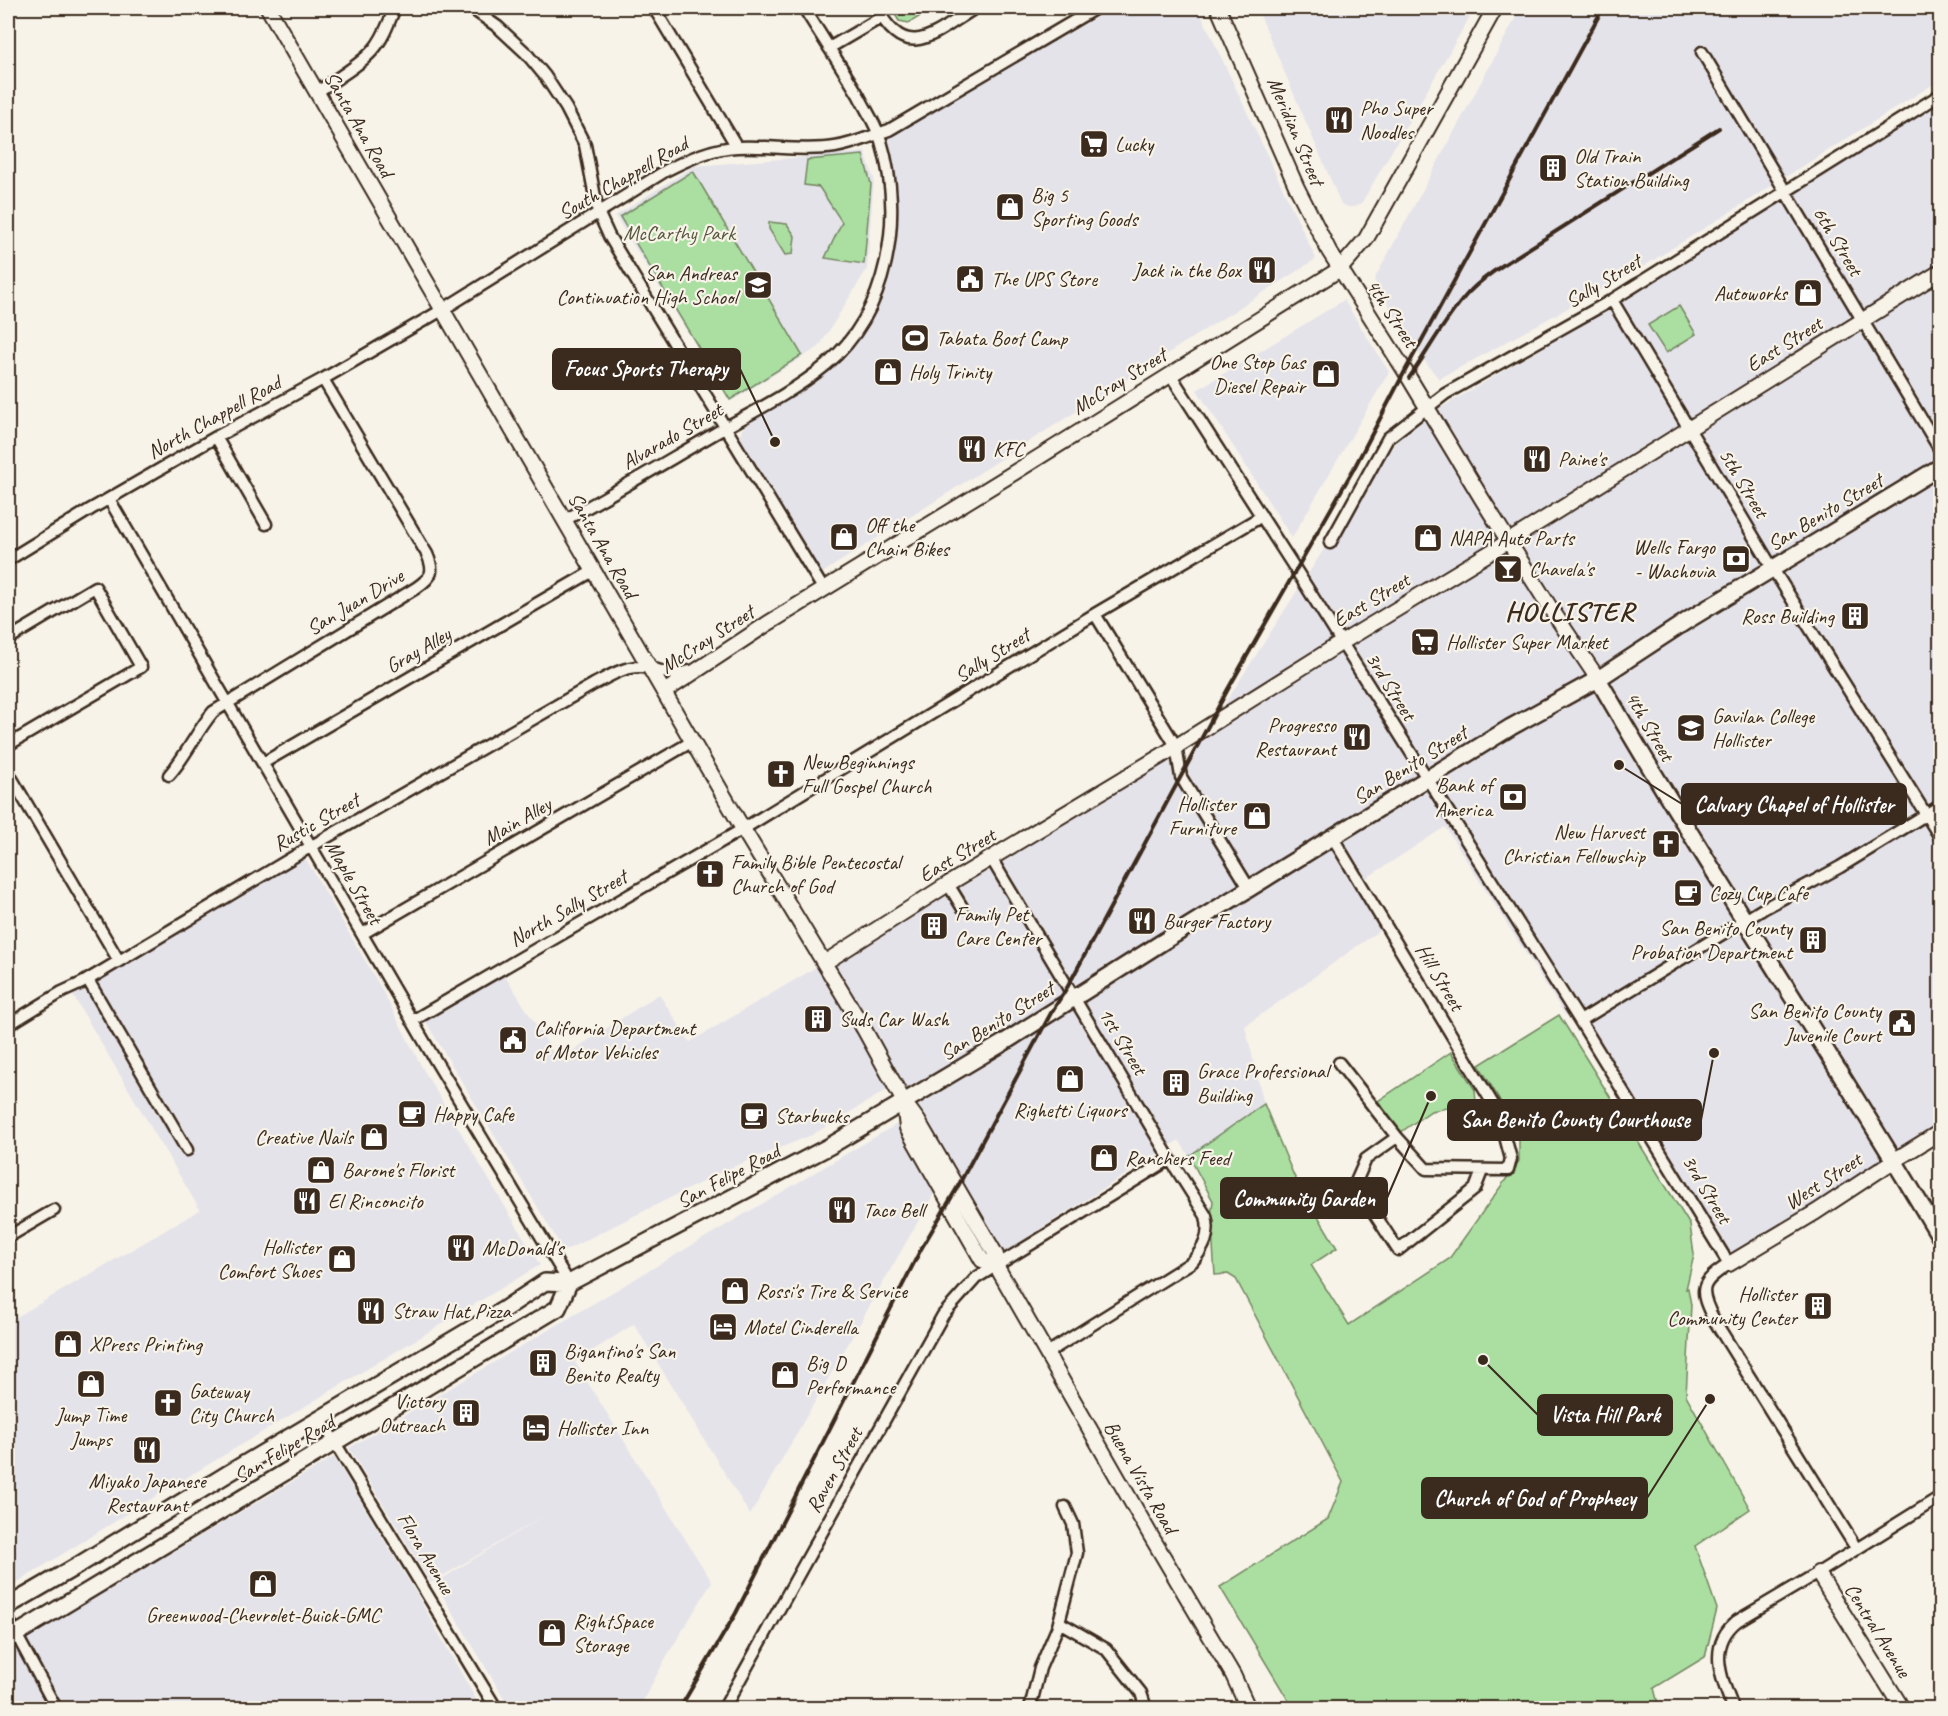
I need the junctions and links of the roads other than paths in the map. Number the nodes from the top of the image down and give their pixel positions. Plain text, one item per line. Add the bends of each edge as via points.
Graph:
1 (268, 8) edge
2 (395, 8) edge
3 (471, 8) edge
4 (654, 8) edge
5 (804, 8) edge
6 (975, 8) edge
7 (1096, 8) edge
8 (1218, 8) edge
9 (1495, 8) edge
10 (880, 12) edge
11 (829, 48) junction
12 (1702, 52) dead end
13 (316, 93) junction
14 (1941, 95) edge
15 (878, 134) junction
16 (737, 147) junction
17 (1785, 191) junction
18 (598, 212) junction
19 (1340, 269) junction
20 (1941, 272) edge
21 (1612, 300) junction
22 (442, 310) junction
23 (1862, 320) junction
24 (1170, 374) junction
25 (323, 380) junction
26 (1426, 407) junction
27 (726, 428) junction
28 (1688, 428) junction
29 (216, 437) junction
30 (1941, 450) edge
31 (1941, 467) edge
32 (109, 499) junction
33 (1262, 516) junction
34 (565, 520) junction
35 (266, 524) dead end
36 (1509, 541) junction
37 (1330, 543) dead end
38 (8, 560) edge
39 (1773, 568) junction
40 (593, 571) junction
41 (824, 590) junction
42 (1095, 614) junction
43 (8, 639) edge
44 (1341, 642) junction
45 (650, 667) junction
46 (701, 668) junction
47 (1598, 679) junction
48 (664, 692) junction
49 (228, 702) junction
50 (693, 741) junction
51 (8, 745) edge
52 (1176, 746) junction
53 (263, 763) junction
54 (8, 772) edge
55 (169, 775) dead end
56 (1428, 780) junction
57 (1941, 806) edge
58 (1927, 814) junction
59 (743, 829) junction
60 (1941, 837) edge
61 (1333, 838) junction
62 (310, 847) junction
63 (991, 858) junction
64 (948, 884) junction
65 (1249, 888) junction
66 (962, 907) dead end
67 (1745, 921) junction
68 (362, 934) junction
69 (119, 961) junction
70 (824, 963) junction
71 (88, 980) junction
72 (1075, 998) junction
73 (1580, 1021) junction
74 (412, 1022) junction
75 (8, 1025) edge
76 (1339, 1063) dead end
77 (904, 1102) junction
78 (1941, 1132) edge
79 (1396, 1137) junction
80 (187, 1150) dead end
81 (1170, 1159) junction
82 (1894, 1160) junction
83 (1482, 1171) junction
84 (54, 1210) dead end
85 (8, 1237) edge
86 (1941, 1237) edge
87 (1729, 1264) junction
88 (997, 1267) junction
89 (569, 1283) junction
90 (1047, 1353) junction
91 (320, 1418) junction
92 (336, 1443) junction
93 (1941, 1497) edge
94 (1065, 1507) dead end
95 (1856, 1548) junction
96 (1818, 1574) junction
97 (8, 1606) edge
98 (8, 1618) edge
99 (1059, 1622) junction
100 (11, 1636) edge
101 (56, 1708) edge
102 (496, 1708) edge
103 (724, 1708) edge
104 (1030, 1708) edge
105 (1146, 1708) edge
106 (1248, 1708) edge
107 (1733, 1708) edge
108 (1902, 1708) edge

1 - 13 street, Santa Ana Road
2 - 13 street via 373,50
3 - 18 street via 526,53 566,108 585,145
4 - 16 street
5 - 11 street, Alvarado Street
6 - 10 street via 934,33 914,40 900,37
7 - 15 street, South Chappell Road
8 - 19 street, Meridian Street via 1305,204
9 - 19 street, McCray Street via 1366,239
10 - 11 street
11 - 15 street, Alvarado Street
12 - 17 street, 6th Street
13 - 22 street, Santa Ana Road
14 - 17 street, Sally Street
15 - 16 street, South Chappell Road via 835,147
15 - 27 street, Alvarado Street via 892,210 888,255 874,298 850,339 825,366
16 - 18 street, South Chappell Road via 689,159
17 - 21 street, Sally Street
17 - 23 street, 6th Street
18 - 22 street, South Chappell Road
18 - 27 street
19 - 24 street, McCray Street
19 - 26 street, 4th Street
20 - 23 street, East Street
21 - 26 street, Sally Street
21 - 28 street, 5th Street
22 - 25 street, North Chappell Road
22 - 34 street, Santa Ana Road
23 - 28 street, East Street
23 - 30 street, 6th Street
24 - 33 street, 3rd Street
24 - 41 street, McCray Street
25 - 29 street, North Chappell Road
25 - 49 street, San Juan Drive via 427,554 432,571 416,588
26 - 36 street, 4th Street
26 - 37 street, Sally Street via 1388,438
27 - 34 street, Alvarado Street
27 - 41 street
28 - 36 street, East Street
28 - 39 street, 5th Street
29 - 32 street, North Chappell Road
29 - 35 street
31 - 39 main road, San Benito Street
32 - 38 street, North Chappell Road
32 - 49 street, Maple Street
33 - 42 street, Sally Street
33 - 44 street, 3rd Street
34 - 40 street, Santa Ana Road
36 - 44 street, East Street
36 - 47 street, 4th Street
39 - 47 main road, San Benito Street
39 - 58 street, 5th Street
40 - 45 street, Santa Ana Road
40 - 53 street, Gray Alley
41 - 46 street, McCray Street
42 - 52 street
42 - 59 street, Sally Street
43 - 51 street via 95,587 141,667
44 - 52 street, East Street
44 - 56 street, 3rd Street
45 - 46 street via 677,675
45 - 48 street, Santa Ana Road
45 - 62 street, Rustic Street via 625,669 594,684
46 - 48 street, McCray Street
47 - 56 main road, San Benito Street via 1511,727
47 - 67 main road, 4th Street
48 - 50 street, Santa Ana Road
49 - 53 street, Maple Street
49 - 55 street via 204,723
50 - 59 street, Santa Ana Road
50 - 68 street, Main Alley
52 - 63 street, East Street
52 - 65 street via 1181,777
53 - 62 street, Maple Street
54 - 69 street
56 - 61 main road, San Benito Street
56 - 73 street, 3rd Street
57 - 58 street
58 - 60 street, 5th Street
58 - 67 street
59 - 70 street, Santa Ana Road
59 - 74 street, North Sally Street
61 - 65 main road, San Benito Street
61 - 83 street, Hill Street via 1494,1105 1511,1159 1509,1170
62 - 68 street, Maple Street
62 - 69 street, Rustic Street
63 - 64 street, East Street
63 - 72 street, 1st Street
64 - 66 street
64 - 70 street, East Street
65 - 72 main road, San Benito Street
67 - 73 street
67 - 82 main road, 4th Street
68 - 74 street, Maple Street
69 - 71 street, Rustic Street
70 - 77 street, Santa Ana Road
71 - 75 street, Rustic Street
71 - 80 street
72 - 77 main road, San Benito Street
72 - 81 street, 1st Street
73 - 87 street, 3rd Street
74 - 89 street, Maple Street
76 - 79 street
77 - 88 street, Buena Vista Road via 996,1255
77 - 89 main road, San Felipe Road via 816,1154
78 - 82 street, West Street
79 - 83 street via 1426,1169
79 - 83 street via 1366,1159 1356,1184 1398,1250 1475,1189
81 - 88 street, Raven Street
81 - 90 street, 1st Street via 1206,1216 1204,1246 1180,1271
82 - 86 main road, 4th Street
82 - 87 street, West Street
84 - 85 street
87 - 95 street via 1705,1284 1705,1302
88 - 90 street, Buena Vista Road
88 - 103 street, Raven Street via 976,1278 943,1315
89 - 91 main road, San Felipe Road via 544,1282
89 - 92 main road, San Felipe Road via 558,1308
90 - 106 street, Buena Vista Road via 1233,1675
91 - 92 street, Flora Avenue
91 - 97 main road, San Felipe Road
92 - 100 main road, San Felipe Road
92 - 102 street, Flora Avenue
93 - 95 street
94 - 99 street via 1073,1524 1077,1553
95 - 96 street
96 - 107 street via 1727,1629 1721,1641 1720,1662
96 - 108 street, Central Avenue
98 - 100 street
99 - 104 street via 1040,1668
99 - 105 street via 1106,1649 1141,1693
100 - 101 street

